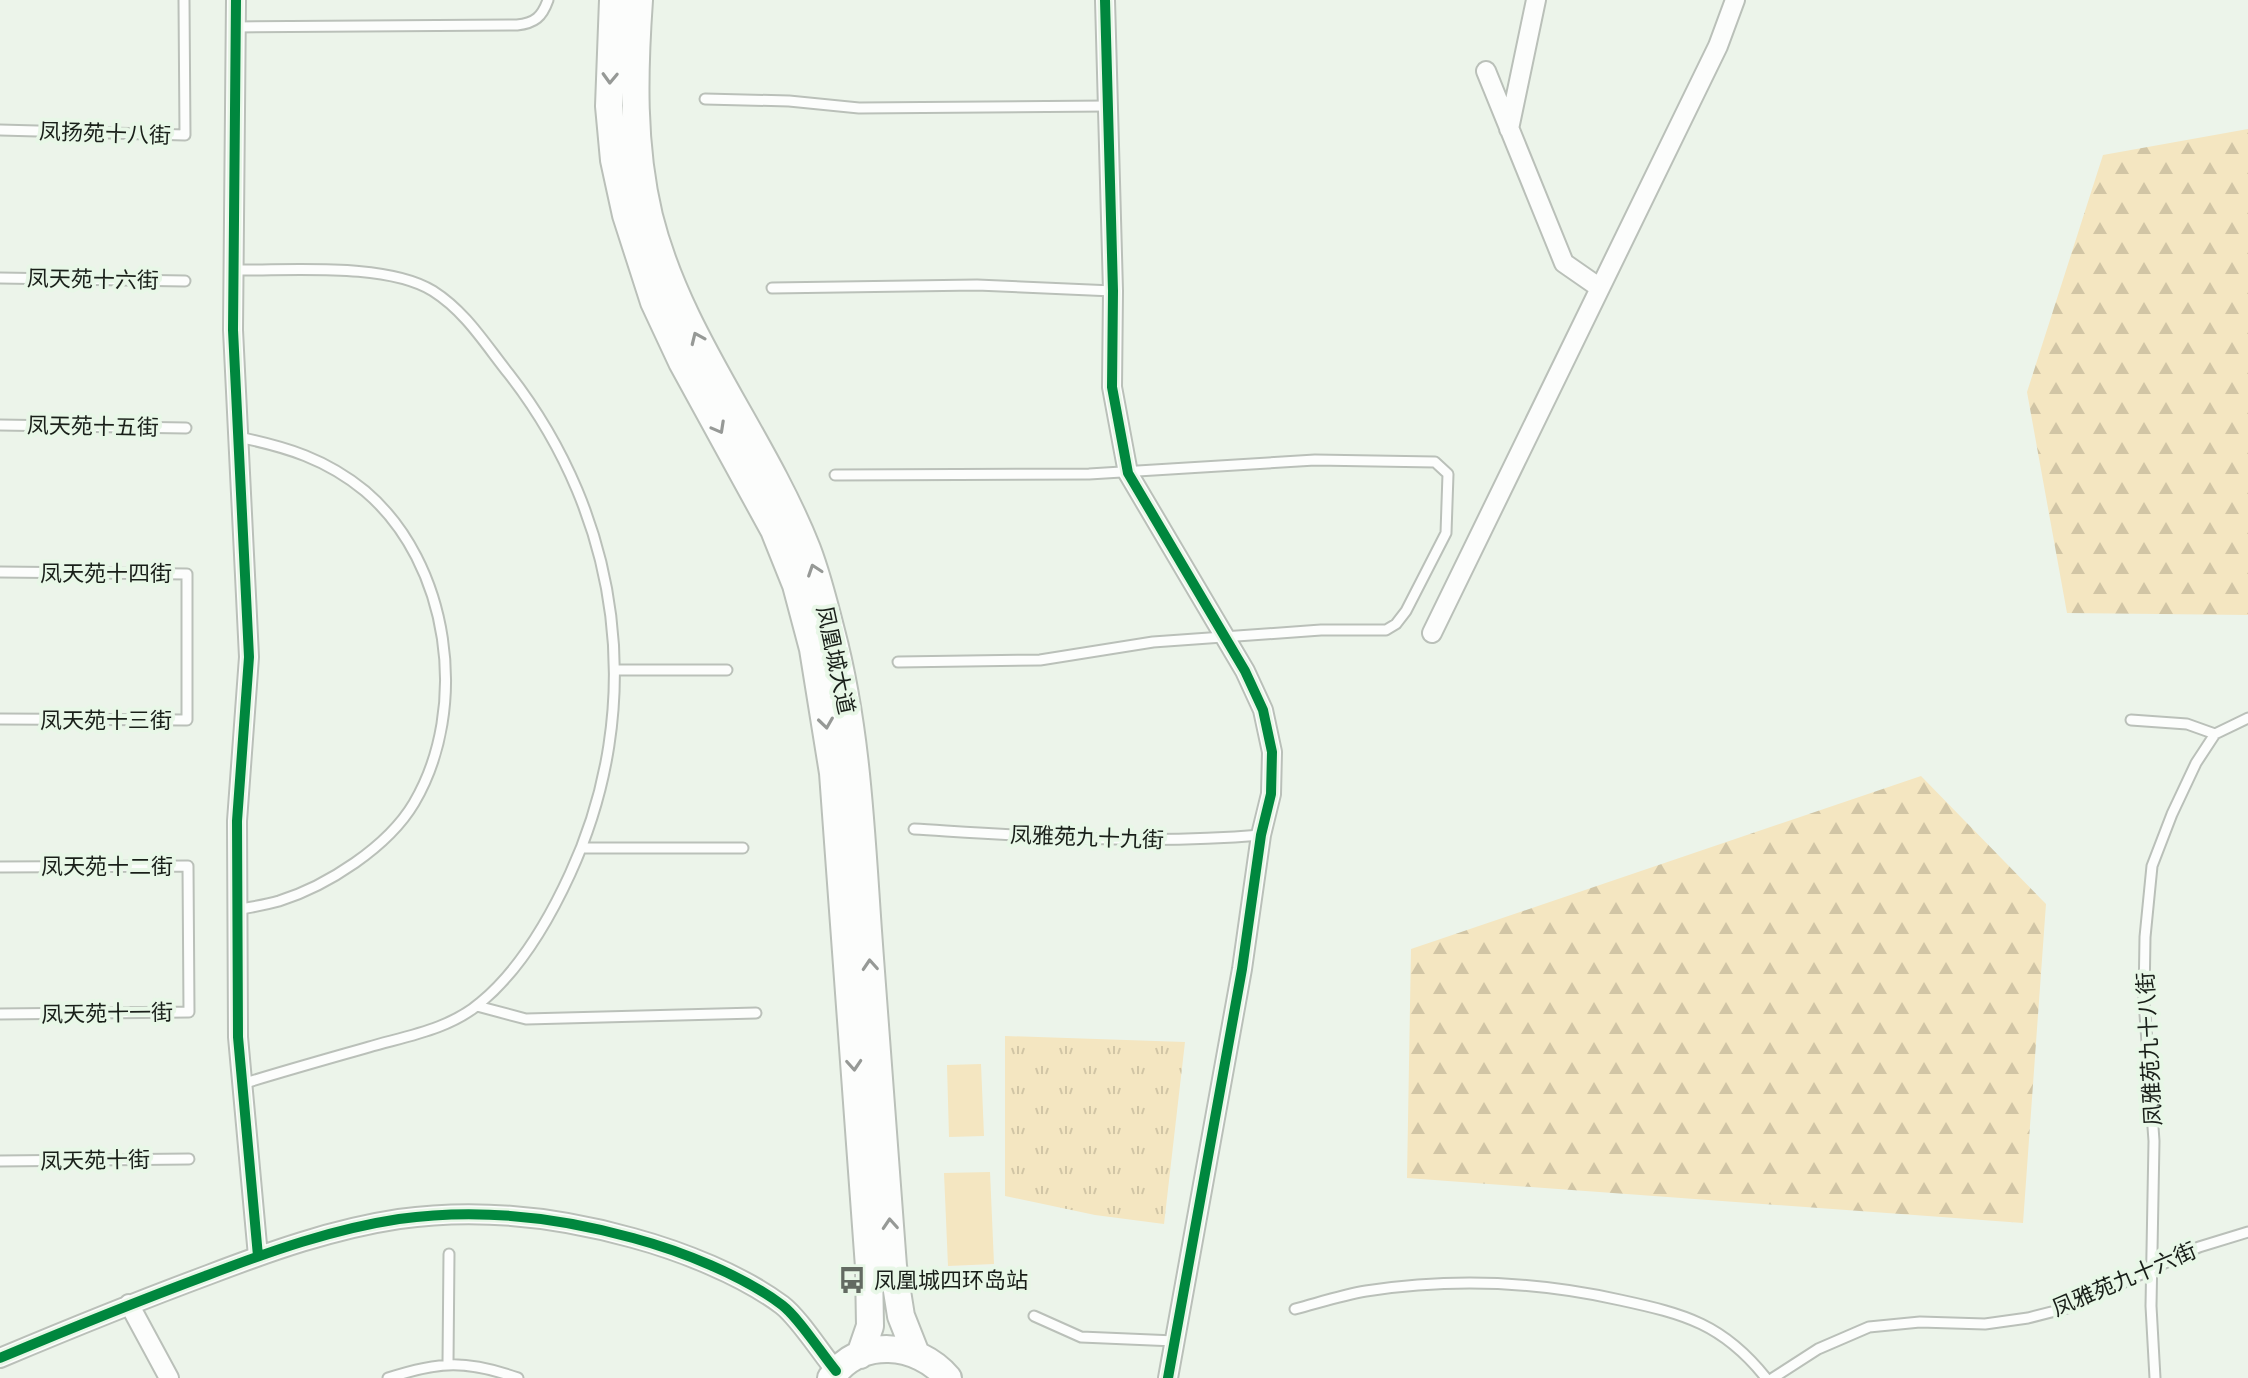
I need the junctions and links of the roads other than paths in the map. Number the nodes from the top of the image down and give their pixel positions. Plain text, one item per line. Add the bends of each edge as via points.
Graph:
1 (184, 0) edge
2 (236, 0) edge
3 (548, 0) edge
4 (613, 0) edge
5 (639, 0) edge
6 (1105, 0) edge
7 (1536, 0) edge
8 (1735, 0) edge
9 (236, 27) junction
10 (1486, 71) dead end
11 (705, 99) dead end
12 (1108, 106) junction
13 (1509, 129) junction
14 (0, 130) edge
15 (234, 270) junction
16 (0, 278) edge
17 (185, 281) dead end
18 (772, 288) dead end
19 (1600, 288) junction
20 (1113, 291) junction
21 (0, 425) edge
22 (186, 428) dead end
23 (238, 437) junction
24 (1128, 473) junction
25 (835, 475) dead end
26 (0, 572) edge
27 (1432, 633) dead end
28 (1224, 637) junction
29 (187, 647) joint
30 (898, 662) dead end
31 (615, 670) junction
32 (727, 670) dead end
33 (2248, 718) edge
34 (0, 719) edge
35 (2131, 720) dead end
36 (2215, 734) junction
37 (914, 829) dead end
38 (1261, 835) junction
39 (582, 848) junction
40 (743, 848) dead end
41 (0, 867) edge
42 (237, 910) junction
43 (188, 939) joint
44 (477, 1006) junction
45 (756, 1013) dead end
46 (0, 1014) edge
47 (242, 1084) junction
48 (189, 1159) dead end
49 (0, 1161) edge
50 (2248, 1232) edge
51 (449, 1254) dead end
52 (258, 1256) junction
53 (2151, 1269) junction
54 (129, 1304) junction
55 (1295, 1309) dead end
56 (1034, 1316) dead end
57 (1175, 1341) junction
58 (916, 1354) junction
59 (860, 1355) junction
60 (0, 1358) edge
61 (448, 1363) junction
62 (833, 1374) edge
63 (169, 1378) edge
64 (388, 1378) edge
65 (518, 1378) edge
66 (948, 1378) edge
67 (1168, 1378) edge
68 (1766, 1378) edge
69 (1773, 1378) edge
70 (2155, 1378) edge

1 - 14 lane, 凤扬苑十八街 via 185,135
2 - 9 street
3 - 9 lane via 544,13 532,23 517,25
4 -> 59 main road, 凤凰城大道 via 609,106 626,215 665,326 774,530 796,585 818,680 833,773 869,1267 870,1326
58 -> 5 main road, 凤凰城大道 via 901,1316 893,1266 844,685 806,548 705,357 649,218 636,142
6 - 12 street
7 - 13 street
8 - 19 street via 1718,46
9 - 15 street
10 - 13 street
11 - 12 lane via 859,108
12 - 20 street
13 - 19 street via 1564,263
15 - 23 street
15 - 31 lane via 389,275 431,290 466,316 535,408 569,468 601,560
16 - 17 lane, 凤天苑十六街
18 - 20 lane via 977,285
19 - 27 street
20 - 24 street via 1112,387
21 - 22 lane, 凤天苑十五街
23 - 42 street via 249,657 237,821
23 - 42 lane via 285,446 328,465 366,492 397,527 422,569 438,615 445,663 444,712 433,759 413,804 386,836 330,878 279,901
24 - 25 lane
24 - 28 street
24 - 28 lane via 1315,460 1401,460 1435,462 1448,474 1446,533 1396,624 1386,630
26 - 29 lane, 凤天苑十四街 via 187,574
28 - 30 lane via 1040,660
28 - 38 street via 1263,710 1272,752 1271,794
29 - 34 lane, 凤天苑十三街 via 187,720
31 - 32 lane
31 - 39 lane via 612,731
33 - 36 lane
35 - 36 lane via 2187,724
36 - 53 lane, 凤雅苑九十八街 via 2196,763 2152,866 2144,1000 2154,1141
37 - 38 lane, 凤雅苑九十九街 via 1126,840
38 - 57 street
39 - 40 lane
39 - 44 lane via 525,954
41 - 43 lane, 凤天苑十二街 via 188,866
42 - 47 street
43 - 46 lane, 凤天苑十一街 via 189,1012
44 - 45 lane via 526,1019
44 - 47 lane via 440,1026
47 - 52 street
48 - 49 lane, 凤天苑十街
50 - 53 lane, 凤雅苑九十六街
51 - 61 lane
52 - 54 street
52 - 62 street via 353,1227 415,1218 502,1215 601,1229 696,1260 784,1306
53 - 69 lane, 凤雅苑九十六街 via 2071,1307 2028,1318 1869,1327 1818,1349
53 - 70 lane, 凤雅苑九十八街
54 - 60 street
54 - 63 street
55 - 68 lane via 1364,1292 1435,1283 1577,1290 1704,1323 1747,1354
56 - 57 lane via 1081,1337
57 - 67 street
58 - 59 main road via 888,1348
58 - 66 main road
59 - 62 main road
61 - 64 lane
61 - 65 lane

